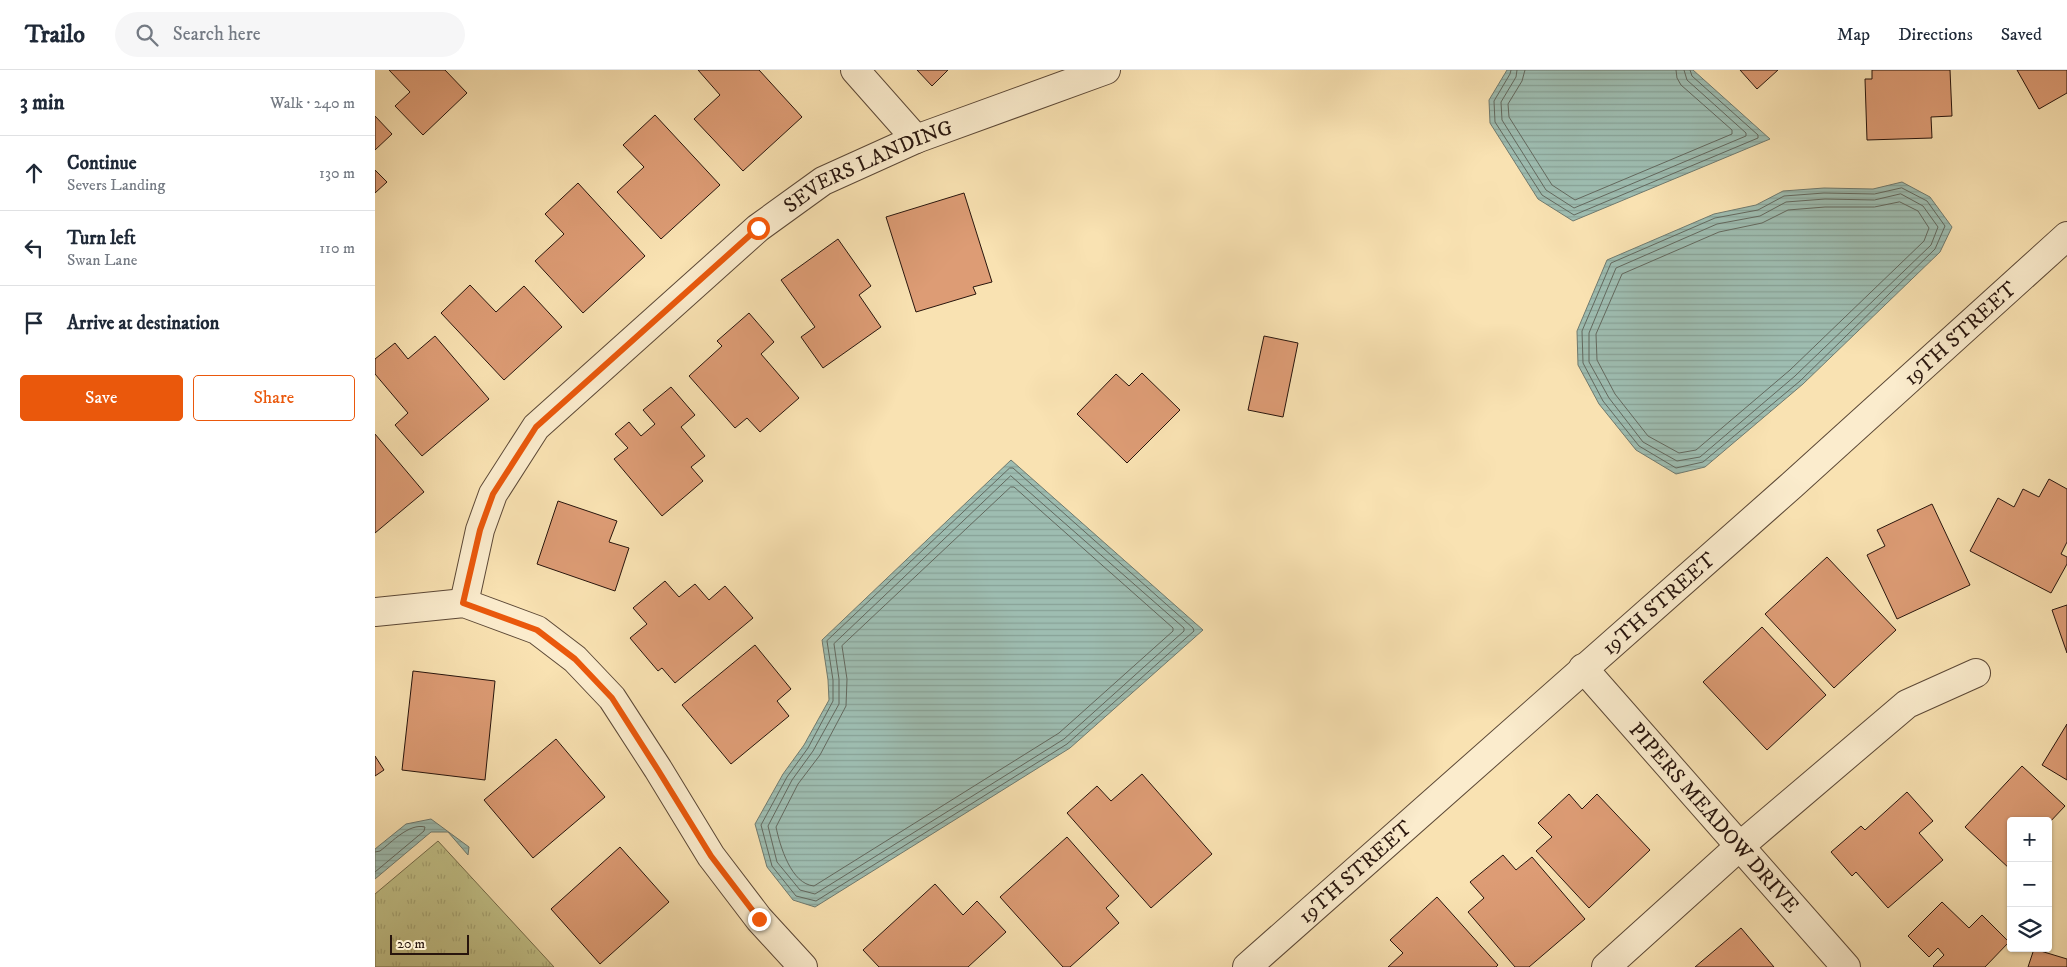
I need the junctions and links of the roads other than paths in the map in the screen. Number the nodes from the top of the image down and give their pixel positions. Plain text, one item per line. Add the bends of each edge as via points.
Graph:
1 (855, 70) edge
2 (1106, 70) edge
3 (916, 139) junction
4 (2067, 236) edge
5 (463, 603) junction
6 (375, 612) edge
7 (1583, 668) junction
8 (1976, 673) dead end
9 (1740, 846) junction
10 (803, 967) edge
11 (1247, 967) edge
12 (1605, 967) edge
13 (1847, 967) edge

1 - 3 street
2 - 3 street, SEVERS LANDING
3 - 5 street, SEVERS LANDING via 823,181 758,228 536,427 493,494 480,530
4 - 7 street, 19TH STREET
5 - 6 street
5 - 10 street via 537,630 575,659 612,698 711,856 759,919
7 - 9 street, PIPERS MEADOW DRIVE
7 - 11 street, 19TH STREET
8 - 9 street via 1907,704
9 - 12 street
9 - 13 street, PIPERS MEADOW DRIVE

